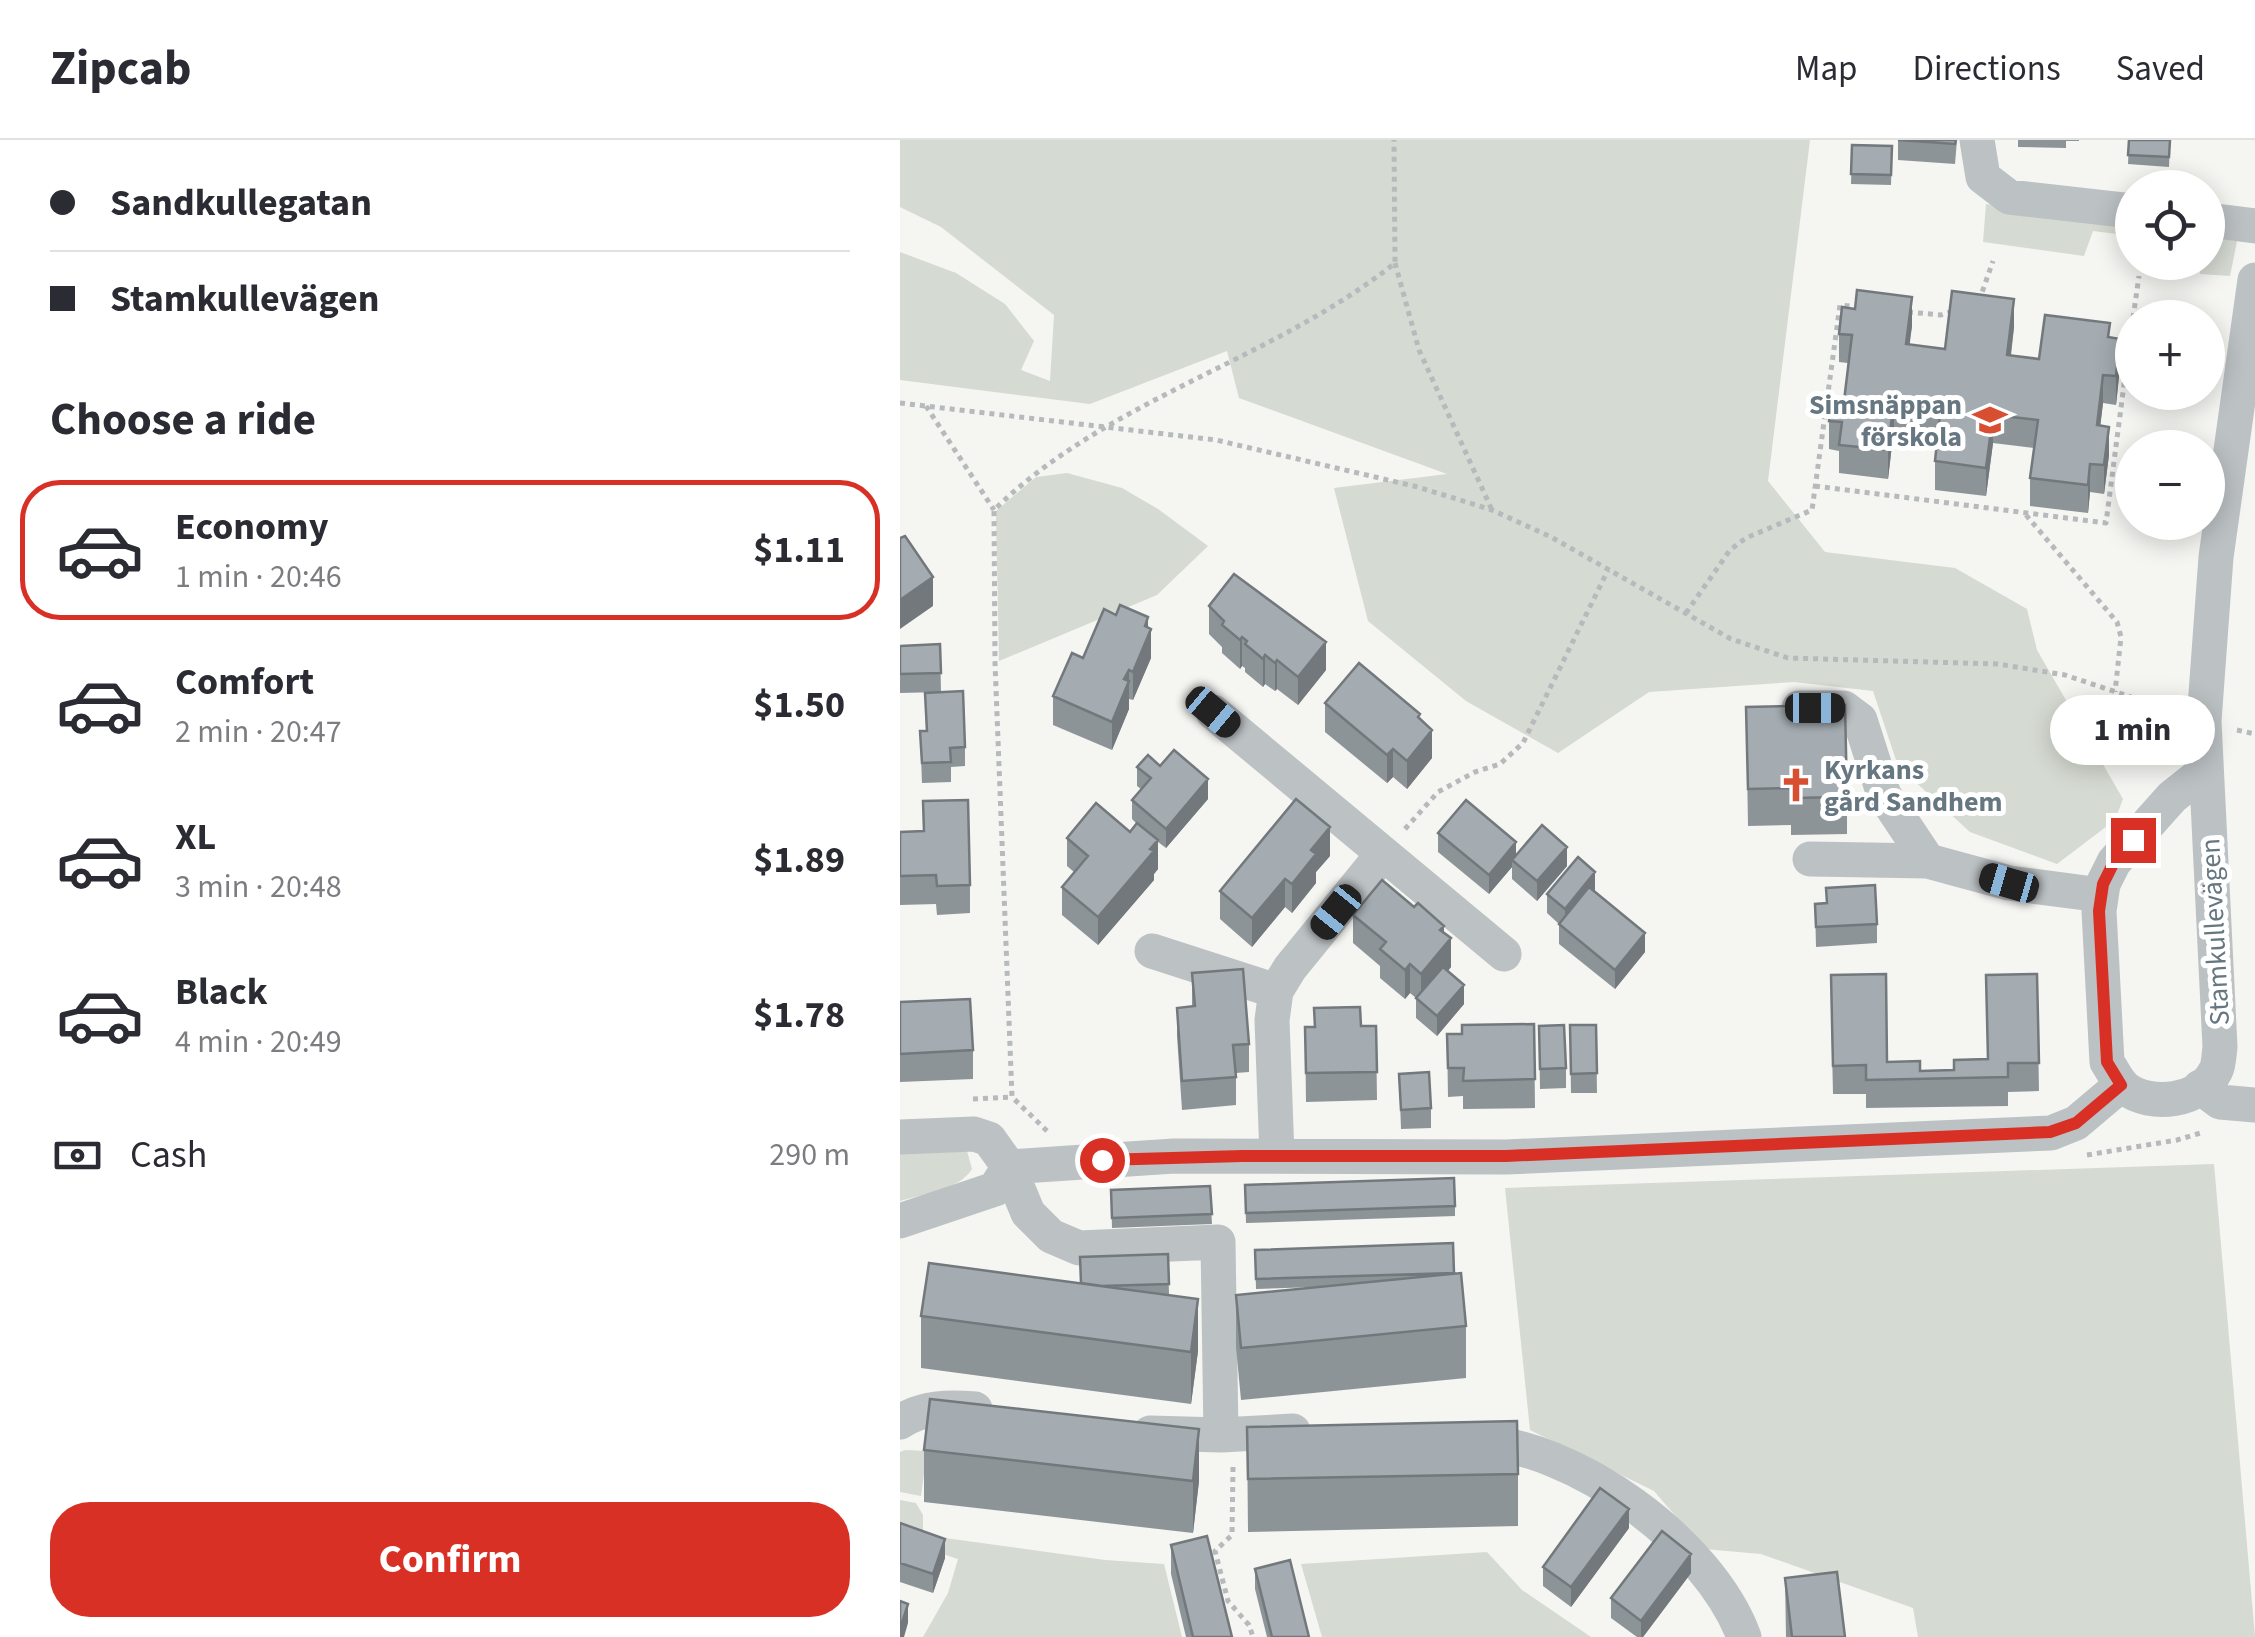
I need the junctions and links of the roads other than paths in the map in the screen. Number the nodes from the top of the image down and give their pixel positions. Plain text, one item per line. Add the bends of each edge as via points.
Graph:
1 (1978, 140) edge
2 (2115, 209) edge
3 (2225, 222) edge
4 (2255, 226) edge
5 (2255, 280) edge
6 (1758, 709) edge
7 (1213, 712) dead end
8 (2206, 770) junction
9 (1382, 856) junction
10 (1810, 860) dead end
11 (1928, 861) junction
12 (2101, 896) junction
13 (1152, 951) dead end
14 (1504, 954) dead end
15 (1276, 992) junction
16 (2121, 1085) junction
17 (2200, 1087) junction
18 (2250, 1105) edge
19 (900, 1137) edge
20 (1276, 1156) junction
21 (1009, 1168) junction
22 (900, 1221) edge
23 (1017, 1414) edge
24 (900, 1422) edge
25 (1112, 1428) edge
26 (1329, 1432) edge
27 (1227, 1434) junction
28 (1446, 1442) edge
29 (1744, 1637) edge

1 - 2 street via 1984,177 2009,197
3 - 4 street
5 - 8 street, Stamkullevägen via 2216,557
6 - 11 street via 1844,708 1860,720 1884,796
7 - 9 street
8 - 12 street via 2114,862
8 - 17 street, Stamkullevägen via 2220,1046 2216,1071
9 - 14 street
9 - 15 street
10 - 11 street
11 - 12 street via 2009,883
12 - 16 street via 2107,1062
13 - 15 street
15 - 20 street
16 - 17 street via 2158,1100
16 - 20 street via 2076,1123 2050,1132 1506,1156
17 - 18 street via 2220,1102
19 - 21 street via 974,1134 989,1139
20 - 21 street
21 - 22 street via 994,1189
21 - 27 street via 1028,1213 1051,1236 1078,1248 1218,1242
23 - 24 street via 945,1407
25 - 27 street
26 - 27 street
28 - 29 street via 1511,1445 1605,1486 1701,1565

